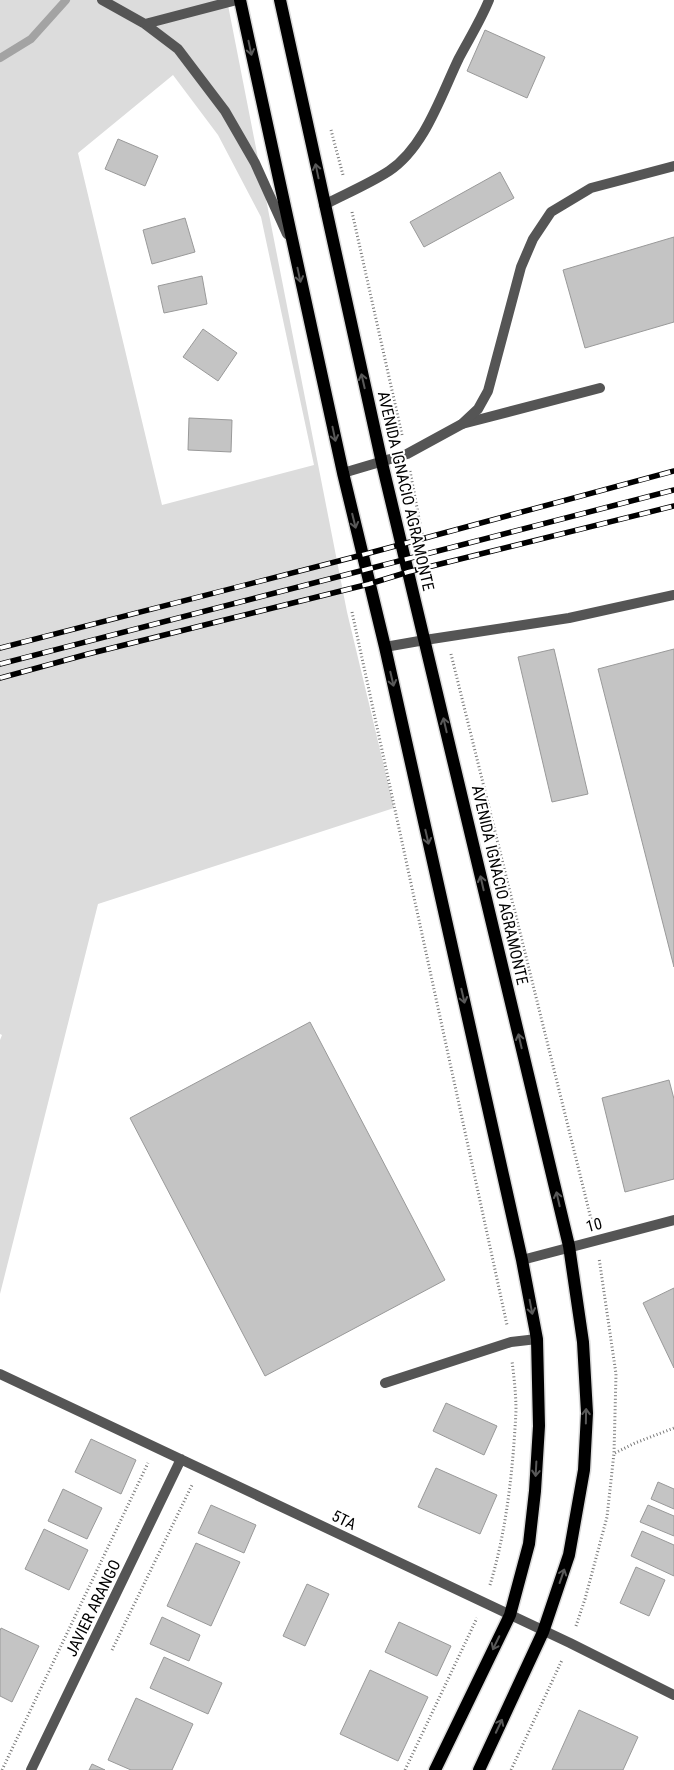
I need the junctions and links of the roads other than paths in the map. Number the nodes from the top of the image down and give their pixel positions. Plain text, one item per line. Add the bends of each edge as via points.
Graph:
1 (238, 0) edge
2 (280, 0) edge
3 (489, 0) edge
4 (106, 2) edge
5 (146, 24) junction
6 (674, 166) edge
7 (324, 204) junction
8 (294, 248) junction
9 (600, 388) dead end
10 (462, 424) junction
11 (382, 462) junction
12 (342, 474) junction
13 (674, 595) edge
14 (425, 640) junction
15 (384, 648) junction
16 (674, 1220) edge
17 (569, 1246) junction
18 (522, 1260) junction
19 (537, 1339) junction
20 (0, 1374) edge
21 (385, 1383) dead end
22 (181, 1459) junction
23 (510, 1615) junction
24 (543, 1632) junction
25 (674, 1695) edge
26 (31, 1770) edge
27 (436, 1770) edge
28 (479, 1770) edge

1 - 5 street
1 -> 8 main road
7 -> 2 main road, AVENIDA IGNACIO AGRAMONTE
3 - 7 street via 435,112 405,157 390,171
4 - 5 street
5 - 8 street via 178,49 225,111 255,163
6 - 10 street via 591,188 551,212 533,239 521,267 488,391 478,408
11 -> 7 main road, AVENIDA IGNACIO AGRAMONTE
8 -> 12 main road
9 - 10 street
10 - 11 street via 407,454
11 - 12 street
11 - 14 main road, AVENIDA IGNACIO AGRAMONTE
12 -> 15 main road
13 - 14 street via 569,618
14 - 15 street
17 -> 14 main road, AVENIDA IGNACIO AGRAMONTE
15 -> 18 main road
16 - 17 street, 10
17 - 18 street, 10
24 -> 17 main road, AVENIDA IGNACIO AGRAMONTE via 570,1555 584,1470 587,1413 583,1342
18 -> 19 main road
19 - 21 street via 511,1342
19 -> 23 main road via 539,1426 535,1491 529,1544
20 - 22 street, 5TA
22 - 23 street, 5TA
22 - 26 street, JAVIER ARANGO
23 - 24 street, 5TA
23 -> 27 main road
24 - 25 street, 5TA
28 -> 24 main road, AVENIDA IGNACIO AGRAMONTE

